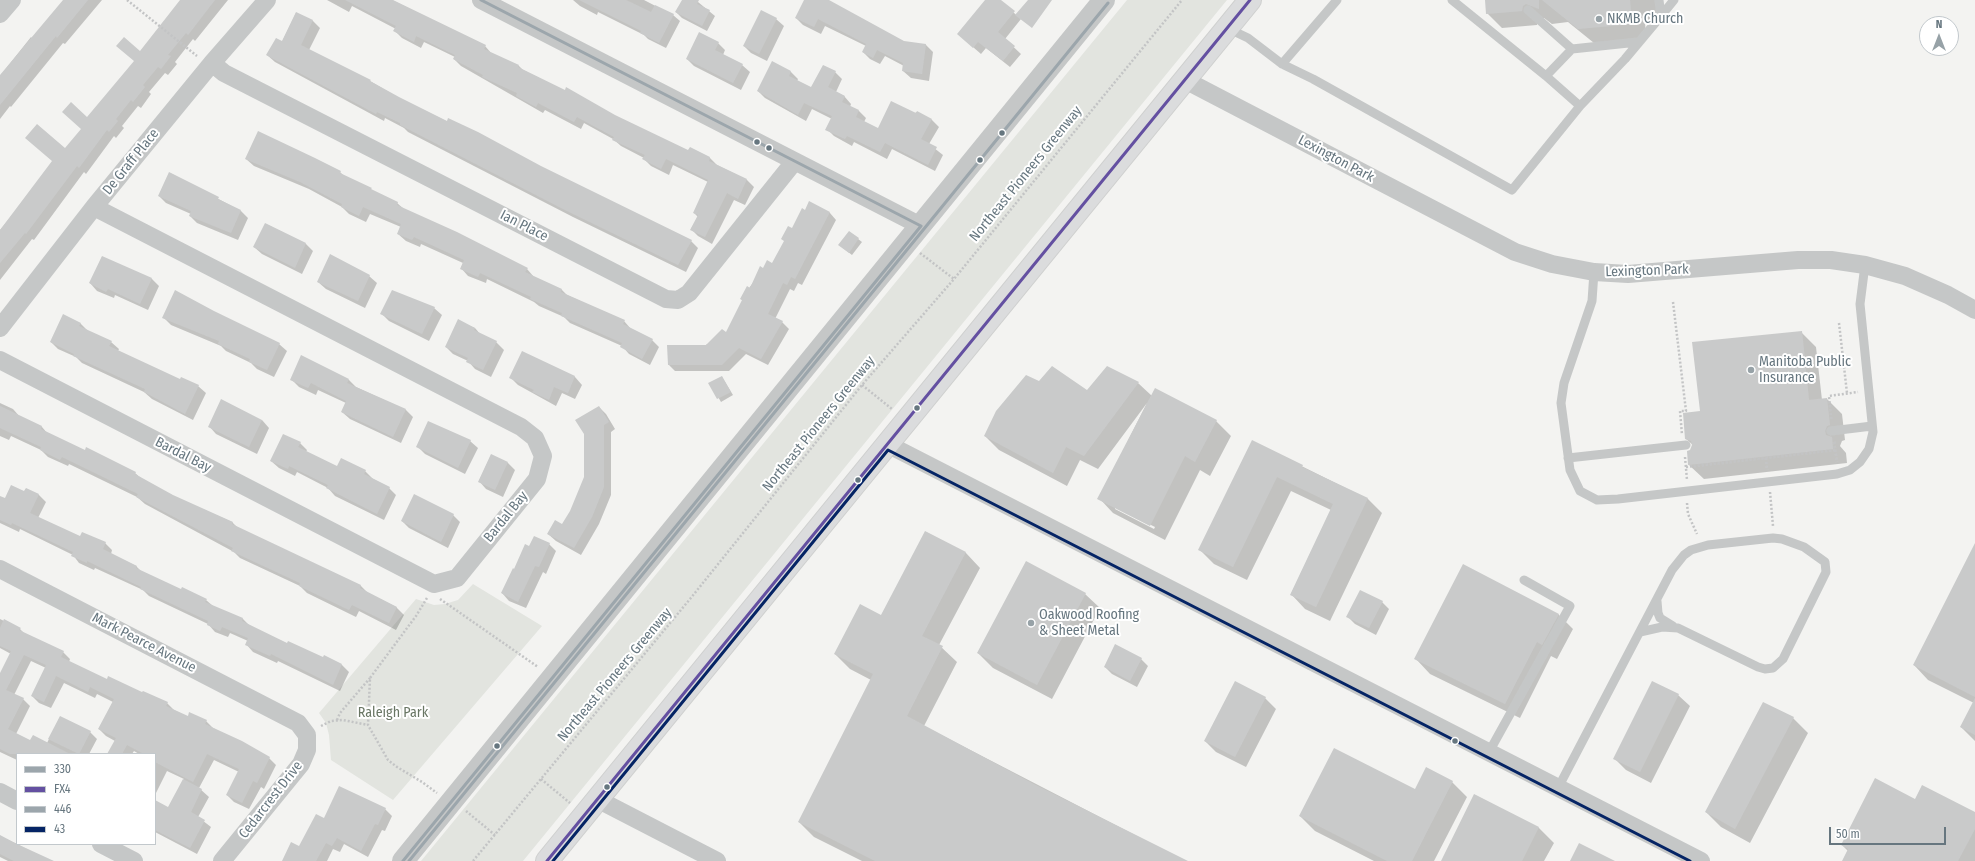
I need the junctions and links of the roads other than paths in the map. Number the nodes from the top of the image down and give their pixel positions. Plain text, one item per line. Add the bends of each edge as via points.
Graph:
1 (12, 0) edge
2 (267, 0) edge
3 (481, 0) edge
4 (1104, 0) edge
5 (1250, 0) edge
6 (1336, 0) edge
7 (1452, 0) edge
8 (1659, 0) edge
9 (1674, 0) edge
10 (1528, 10) dead end
11 (0, 14) edge
12 (1661, 16) junction
13 (1227, 28) junction
14 (1638, 42) junction
15 (1572, 49) junction
16 (1282, 64) junction
17 (209, 67) junction
18 (1546, 76) junction
19 (1185, 80) junction
20 (1580, 106) junction
21 (794, 162) junction
22 (94, 208) junction
23 (914, 234) junction
24 (1865, 265) junction
25 (1594, 272) junction
26 (1975, 310) edge
27 (0, 328) edge
28 (0, 360) edge
29 (1872, 426) junction
30 (1831, 430) dead end
31 (888, 444) junction
32 (1684, 446) road end
33 (1568, 458) junction
34 (0, 569) edge
35 (1524, 580) dead end
36 (1658, 597) junction
37 (1674, 627) junction
38 (1640, 632) junction
39 (307, 735) joint
40 (1489, 752) junction
41 (1558, 788) junction
42 (0, 792) edge
43 (16, 800) edge
44 (591, 808) junction
45 (103, 845) edge
46 (134, 861) edge
47 (222, 861) edge
48 (403, 861) edge
49 (547, 861) edge
50 (717, 861) edge
51 (1702, 861) edge

1 - 11 street
2 - 17 street, De Graff Place
3 - 21 street
4 - 23 street
5 - 13 main road
6 - 16 lane
7 - 18 lane
8 - 12 lane
9 - 12 lane
10 - 15 lane
12 - 14 lane
13 - 16 lane via 1248,38
13 - 19 main road
14 - 15 lane
14 - 20 lane
15 - 18 lane
16 - 20 lane via 1512,190
17 - 21 street, Ian Place via 666,299 678,300 689,293
17 - 22 street, De Graff Place
18 - 20 lane
19 - 25 street, Lexington Park via 1515,252 1552,264
19 - 31 main road
21 - 23 street
22 - 27 street, De Graff Place
22 - 28 street, Bardal Bay via 521,427 535,438 543,456 537,479 457,578 434,590
23 - 48 street via 553,678 455,804
24 - 25 street, Lexington Park via 1831,260 1798,260 1643,273
24 - 26 street, Lexington Park via 1905,276
24 - 29 lane via 1860,304
25 - 33 lane via 1592,301 1564,383 1561,403
29 - 30 lane
29 - 33 lane via 1871,442 1866,454 1856,466 1844,472 1618,500 1597,500 1580,491 1570,470
31 - 40 street
31 - 44 main road
32 - 33 lane
34 - 39 street, Mark Pearce Avenue via 289,717 298,723
35 - 40 lane via 1570,606
36 - 37 lane via 1658,613 1663,621
36 - 37 lane via 1680,559 1691,550 1708,545 1768,538 1782,539 1804,547 1825,562 1826,572 1783,659 1773,668 1758,667
36 - 38 lane
37 - 38 lane
38 - 41 lane
39 - 47 street, Cedarcrest Drive via 307,750 301,764
40 - 41 street
41 - 51 street
42 - 43 street
44 - 49 main road
44 - 50 street
45 - 46 street

